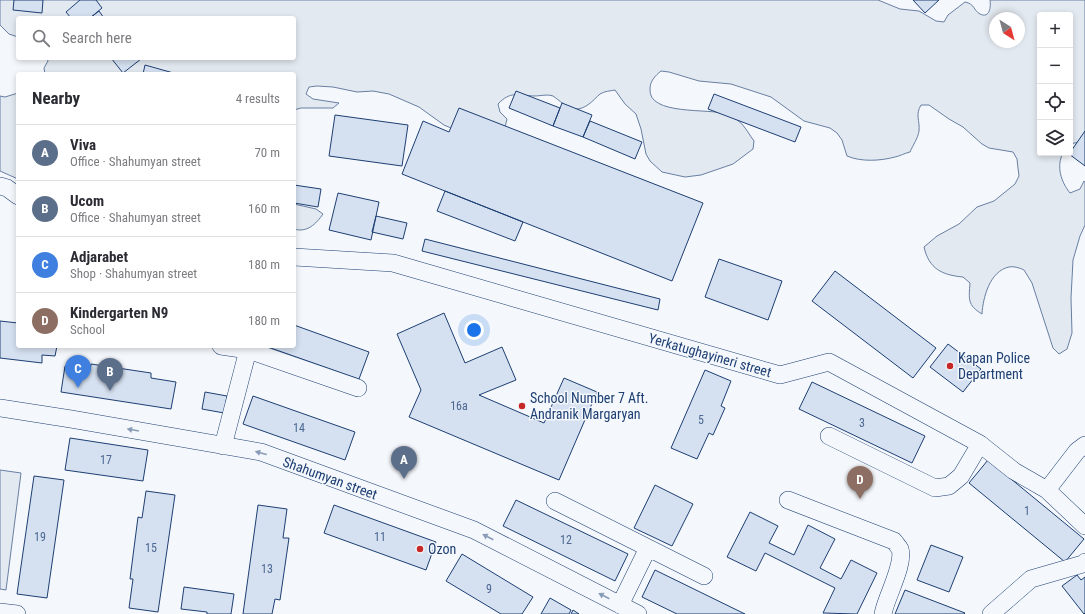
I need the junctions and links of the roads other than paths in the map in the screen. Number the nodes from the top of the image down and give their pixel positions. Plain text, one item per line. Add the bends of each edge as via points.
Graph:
1 (0, 186) edge
2 (16, 195) edge
3 (296, 257) edge
4 (234, 348) edge
5 (248, 350) junction
6 (358, 388) dead end
7 (0, 408) edge
8 (829, 436) dead end
9 (980, 444) junction
10 (1085, 445) edge
11 (223, 446) junction
12 (1047, 490) junction
13 (788, 500) dead end
14 (555, 501) dead end
15 (1085, 526) edge
16 (648, 548) junction
17 (1085, 562) edge
18 (704, 576) dead end
19 (620, 605) junction
20 (0, 612) edge
21 (17, 614) edge
22 (638, 614) edge
23 (883, 614) edge
24 (991, 614) edge

1 - 2 street
3 - 9 street, Yerkatughayineri street via 393,264 780,375 829,362
4 - 5 street
5 - 6 street
5 - 11 street
11 -> 7 street, Shahumyan street
8 - 9 street via 935,488 949,486 960,476
9 - 12 street, Yerkatughayineri street via 1014,471
10 - 12 street via 1077,451
19 -> 11 street, Shahumyan street via 474,530 261,452
12 - 15 street, Yerkatughayineri street
13 - 23 street via 894,541 900,549 901,563
14 - 16 street
16 - 18 street
16 - 19 street
17 - 24 street via 1031,579
19 - 22 street, Shahumyan street
20 - 21 street

